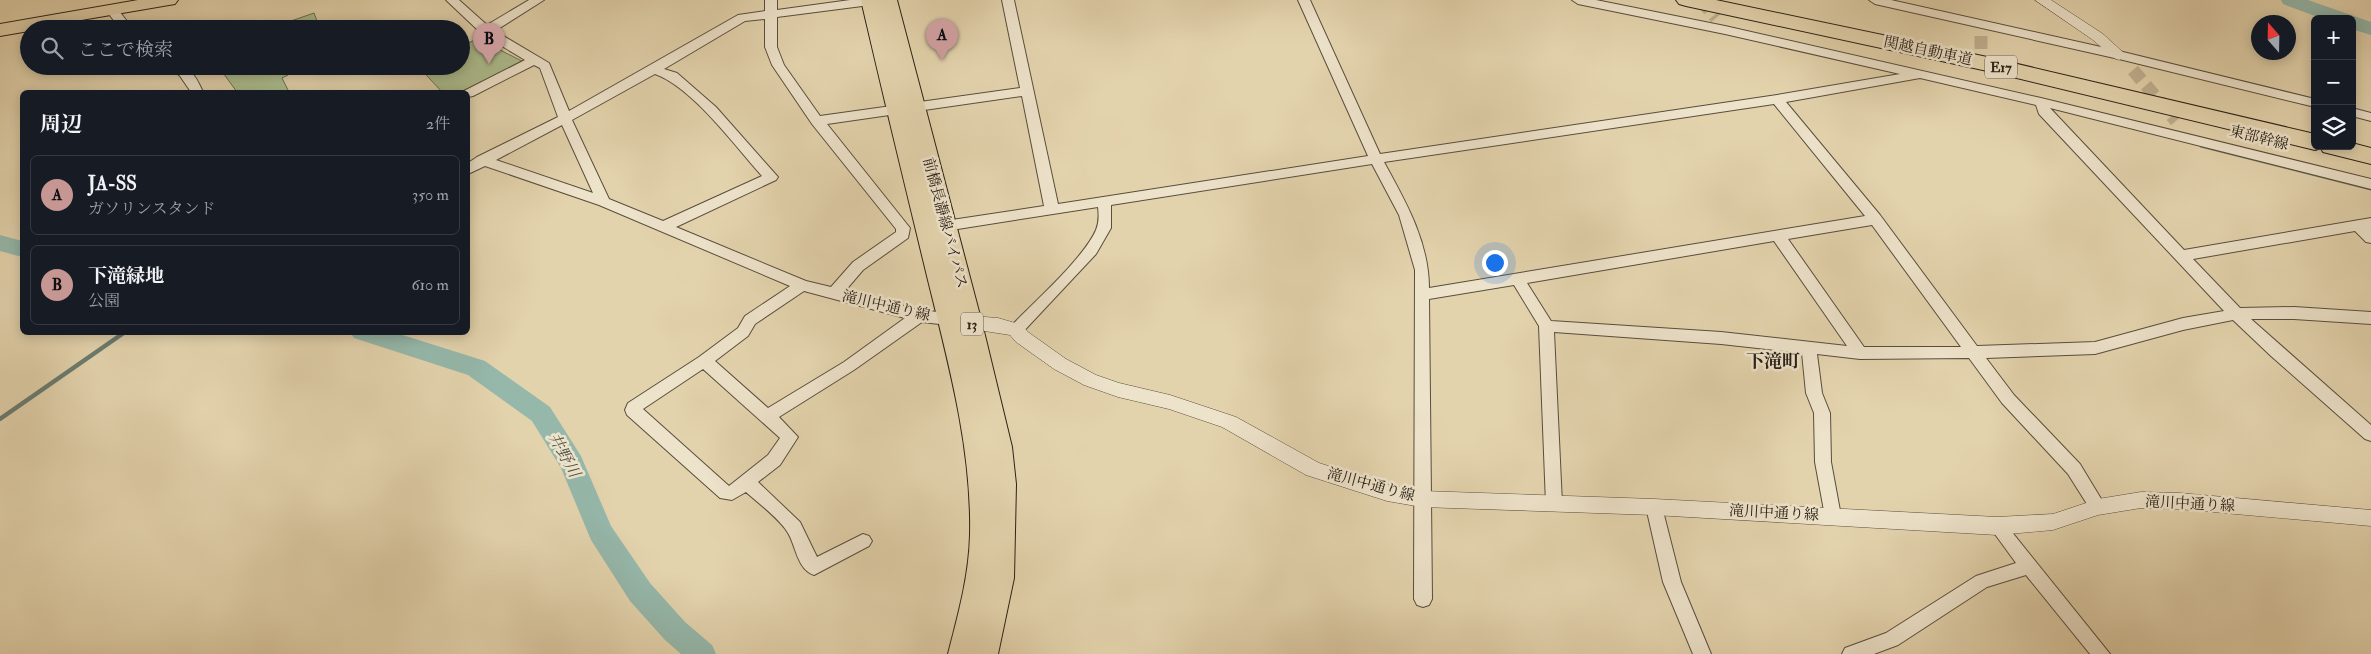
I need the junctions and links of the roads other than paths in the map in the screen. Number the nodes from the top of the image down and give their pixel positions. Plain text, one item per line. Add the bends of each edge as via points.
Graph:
1 (169, 0) edge
2 (452, 0) edge
3 (538, 0) edge
4 (771, 0) edge
5 (870, 0) edge
6 (888, 0) edge
7 (1008, 0) edge
8 (1304, 0) edge
9 (1578, 0) edge
10 (1686, 0) edge
11 (1755, 0) edge
12 (1875, 0) edge
13 (2042, 0) edge
14 (112, 10) junction
15 (771, 15) junction
16 (1716, 18) tunnel mouth
17 (56, 20) edge
18 (120, 20) edge
19 (20, 26) edge
20 (0, 30) edge
21 (1725, 30) junction
22 (486, 31) junction
23 (2119, 55) junction
24 (536, 59) junction
25 (655, 70) junction
26 (2133, 70) tunnel mouth
27 (186, 75) edge
28 (1917, 75) junction
29 (196, 90) edge
30 (1026, 91) junction
31 (470, 92) edge
32 (1777, 99) junction
33 (2040, 102) junction
34 (2311, 102) edge
35 (906, 108) junction
36 (2356, 113) edge
37 (2371, 117) edge
38 (566, 120) junction
39 (817, 121) junction
40 (2176, 121) tunnel mouth
41 (2311, 125) edge
42 (2356, 137) edge
43 (2190, 138) junction
44 (2311, 141) edge
45 (2371, 141) edge
46 (2347, 150) edge
47 (2371, 156) edge
48 (1376, 159) junction
49 (482, 160) junction
50 (470, 168) edge
51 (2371, 184) edge
52 (1103, 201) junction
53 (604, 202) junction
54 (1052, 209) junction
55 (1875, 219) junction
56 (2364, 224) edge
57 (945, 226) junction
58 (663, 227) junction
59 (1778, 236) junction
60 (2371, 238) edge
61 (2182, 256) junction
62 (1519, 280) junction
63 (802, 285) junction
64 (835, 294) junction
65 (1422, 295) junction
66 (2236, 314) junction
67 (919, 316) junction
68 (2371, 318) edge
69 (949, 319) junction
70 (971, 323) junction
71 (1546, 326) junction
72 (1016, 330) junction
73 (1808, 349) junction
74 (1976, 353) junction
75 (1860, 354) junction
76 (704, 361) junction
77 (768, 416) junction
78 (2371, 434) edge
79 (746, 481) junction
80 (1422, 499) junction
81 (1554, 504) junction
82 (2098, 507) junction
83 (1654, 508) junction
84 (1833, 516) junction
85 (2371, 518) edge
86 (1997, 526) junction
87 (863, 540) dead end
88 (2030, 566) junction
89 (1423, 599) dead end
90 (962, 654) edge
91 (984, 654) edge
92 (1702, 654) edge
93 (1851, 654) edge
94 (2101, 654) edge

1 - 14 main road
2 - 22 street
3 - 22 street
4 - 15 street, 滝川中通り線
5 - 15 street
5 - 35 main road, 前橋長瀞線バイパス / 13
6 - 35 main road, 前橋長瀞線バイパス / 13
7 - 30 street
8 - 48 street
9 - 21 street, 東部幹線
10 - 44 highway, 関越自動車道 / E17 via 1992,65
11 - 41 highway, 関越自動車道 / E17 via 1986,49
12 - 23 street via 1982,31
13 - 23 street
14 - 17 main road
14 - 18 street
15 - 25 street via 742,18
15 - 39 street, 滝川中通り線 via 771,47 778,65
16 - 21 street
19 - 20 main road
21 - 28 street, 東部幹線
22 - 24 street
23 - 26 street
23 - 34 street
24 - 31 street
24 - 38 street via 545,66
25 - 38 street
25 - 58 street via 674,76 771,177
27 - 29 street
28 - 32 street
28 - 33 street, 東部幹線 via 1980,82
30 - 35 street
30 - 54 street
32 - 48 street
32 - 55 street
33 - 43 street, 東部幹線
33 - 61 street via 2044,111
35 - 39 street
35 - 57 main road, 前橋長瀞線バイパス / 13
35 - 69 main road, 前橋長瀞線バイパス / 13
36 - 37 street
38 - 49 street
38 - 53 street
39 - 64 street, 滝川中通り線 via 903,228 903,234 858,266
40 - 43 street
42 - 45 highway
43 - 51 street, 東部幹線
46 - 47 highway
48 - 52 street
48 - 65 street via 1406,215 1415,240 1422,270
49 - 50 street
49 - 53 street
52 - 54 street
52 - 72 street via 1106,210 1104,229 1094,246
53 - 58 street
54 - 57 street
55 - 59 street
55 - 74 street
56 - 60 street
56 - 61 street
57 - 70 main road, 前橋長瀞線バイパス / 13
58 - 63 street
59 - 62 street
59 - 75 street
61 - 66 street
62 - 65 street
62 - 71 street
63 - 64 street
63 - 76 street via 750,320 743,332
64 - 67 street, 滝川中通り線
65 - 80 street
66 - 68 street via 2294,313
66 - 74 street via 2182,324 2095,348
66 - 78 street
67 - 69 street, 滝川中通り線
67 - 77 street
69 - 70 street, 滝川中通り線
69 - 90 main road, 前橋長瀞線バイパス / 13 via 969,404 982,536 979,577
70 - 72 street, 滝川中通り線
70 - 91 main road, 前橋長瀞線バイパス / 13 via 1000,447 1004,484 1001,578
71 - 73 street via 1721,338
71 - 81 street
72 - 80 street, 滝川中通り線 via 1060,364 1090,380 1229,422 1313,469 1387,493
73 - 75 street
73 - 84 street via 1814,393 1822,413 1823,462
74 - 75 street
74 - 82 street via 2008,399 2074,469
76 - 77 street
76 - 79 street via 633,410 726,493 732,493
77 - 79 street via 790,437 774,460
79 - 87 street via 794,527 814,567
80 - 81 street, 滝川中通り線
80 - 89 street
81 - 83 street, 滝川中通り線
82 - 85 street, 滝川中通り線 via 2141,500 2179,501
82 - 86 street, 滝川中通り線 via 2053,522
83 - 84 street, 滝川中通り線
83 - 92 street via 1672,582
84 - 86 street, 滝川中通り線
86 - 88 street
88 - 93 street via 1982,581 1892,639
88 - 94 street

